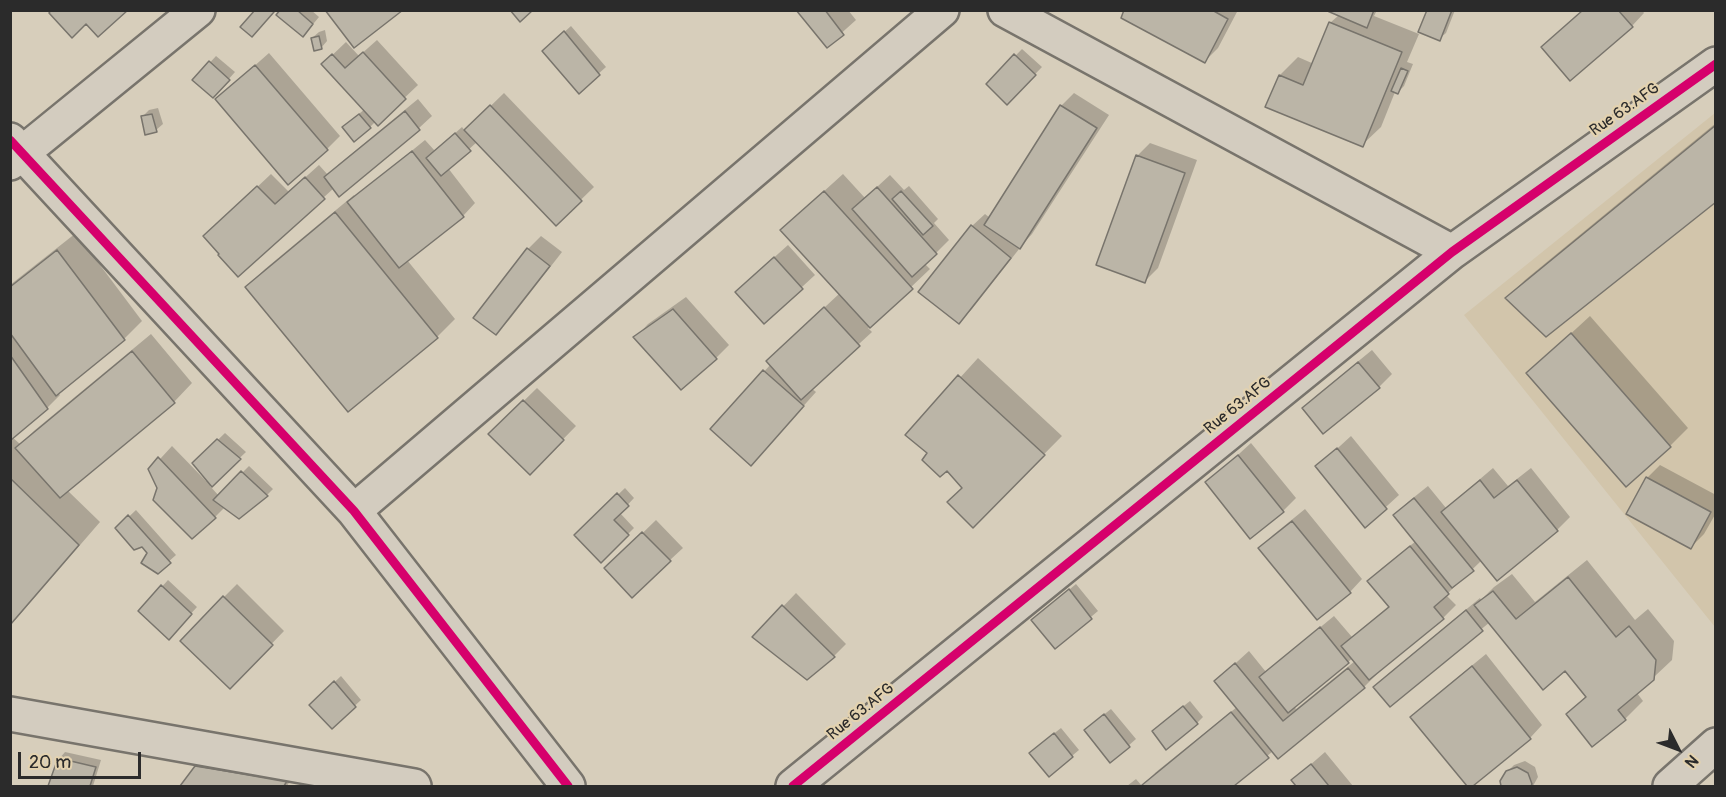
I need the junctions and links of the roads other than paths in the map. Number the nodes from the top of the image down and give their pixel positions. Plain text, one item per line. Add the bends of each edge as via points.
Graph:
1 (198, 10) edge
2 (942, 10) edge
3 (1005, 10) edge
4 (1716, 64) edge
5 (14, 153) edge
6 (1452, 252) junction
7 (354, 511) junction
8 (10, 714) edge
9 (1716, 745) edge
10 (414, 786) edge
11 (567, 786) edge
12 (793, 786) edge
13 (1670, 786) edge

1 - 5 street
2 - 7 street
3 - 6 street
4 - 6 street, Rue 63.AFG
5 - 7 street
6 - 12 street, Rue 63.AFG
7 - 11 street
8 - 10 street
9 - 13 street

